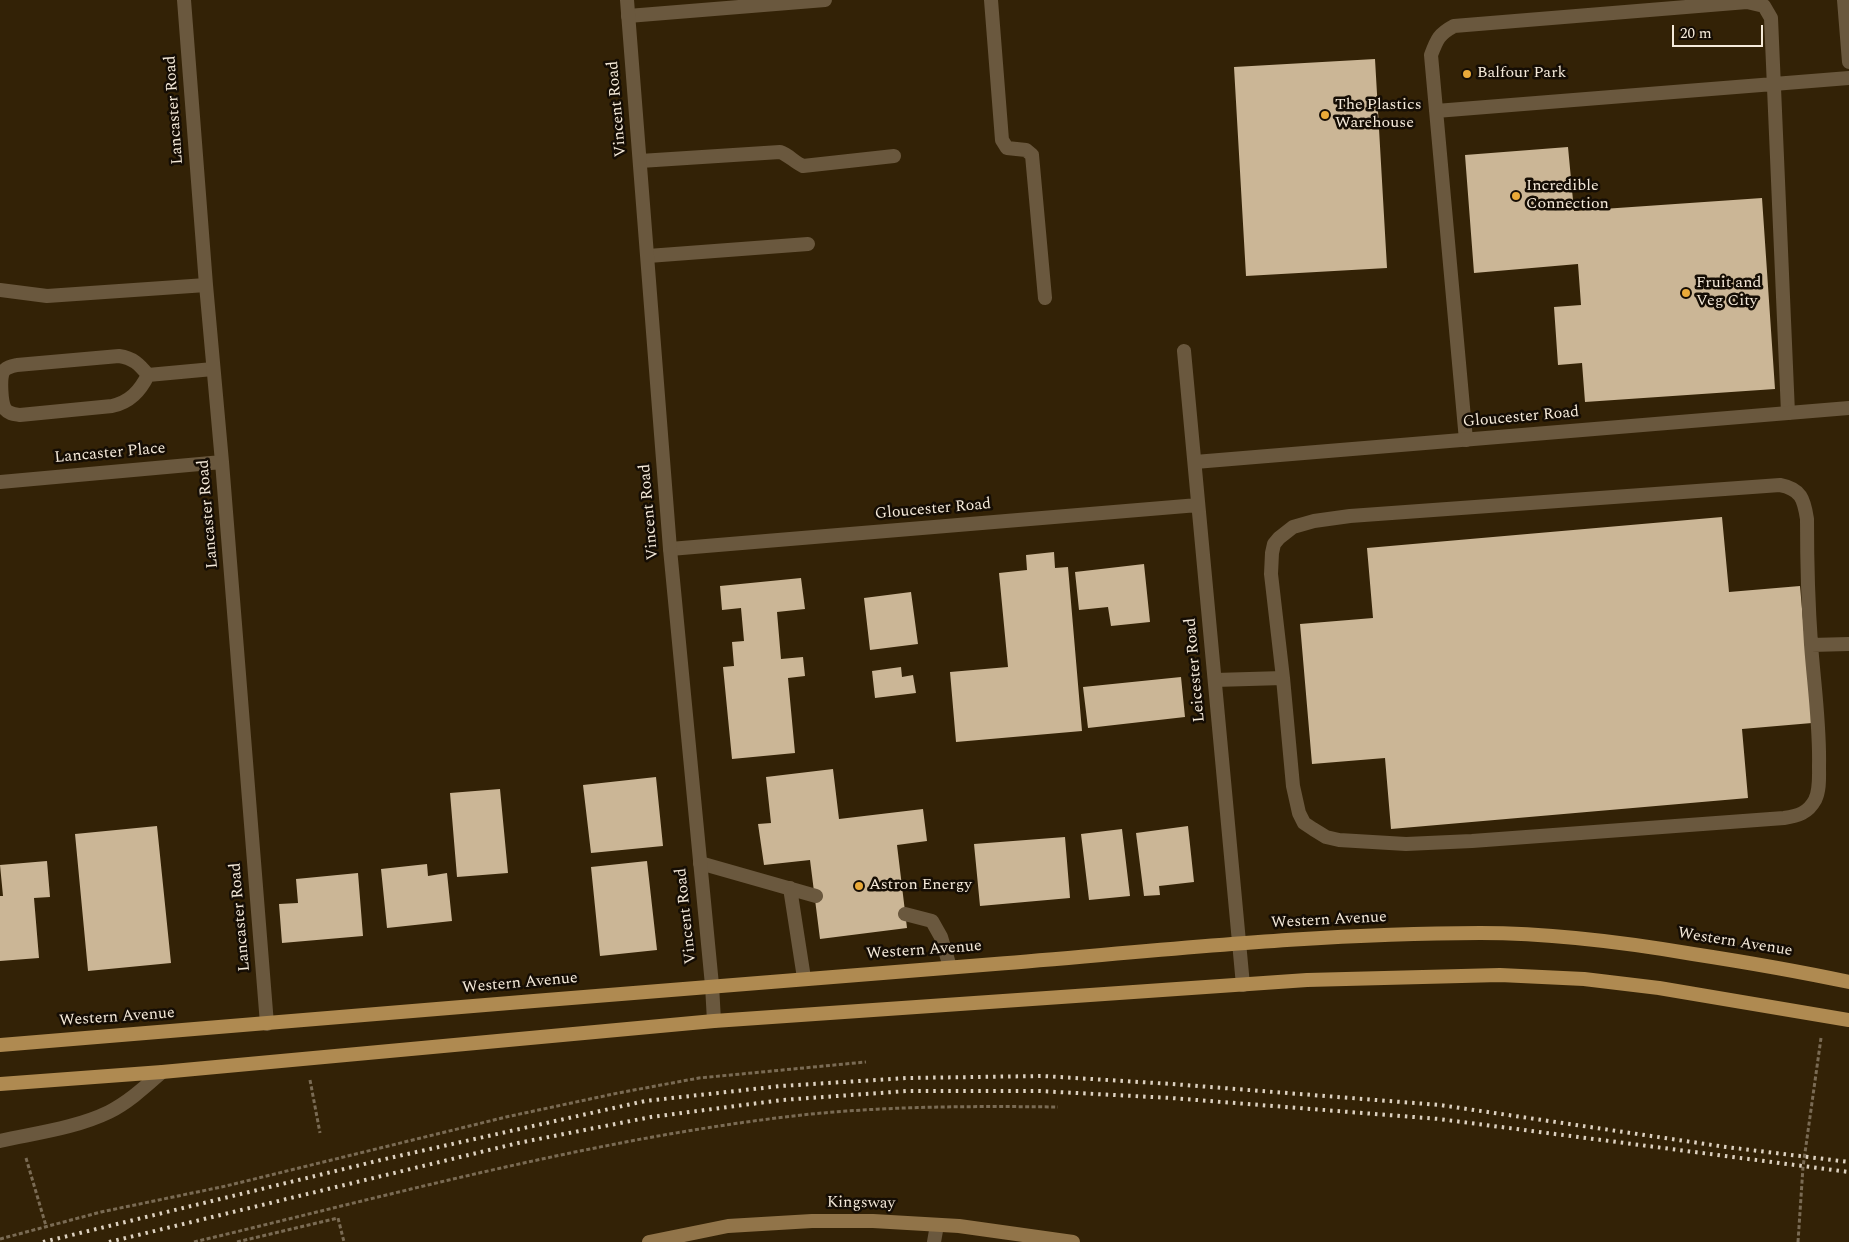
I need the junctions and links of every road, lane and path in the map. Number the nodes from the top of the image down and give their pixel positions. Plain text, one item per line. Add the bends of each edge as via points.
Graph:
1 (184, 0) edge
2 (627, 0) edge
3 (825, 0) edge
4 (991, 0) edge
5 (1844, 0) edge
6 (628, 16) junction
7 (1849, 62) edge
8 (1849, 78) edge
9 (1774, 83) junction
10 (1436, 111) junction
11 (894, 156) dead end
12 (640, 161) junction
13 (808, 244) dead end
14 (648, 256) junction
15 (206, 285) junction
16 (0, 290) edge
17 (1045, 298) dead end
18 (1184, 351) dead end
19 (213, 369) junction
20 (148, 375) junction
21 (1849, 408) edge
22 (1788, 413) junction
23 (1466, 440) junction
24 (222, 462) junction
25 (1195, 462) junction
26 (0, 482) edge
27 (1198, 505) junction
28 (670, 549) junction
29 (1849, 644) edge
30 (1811, 645) junction
31 (1284, 678) junction
32 (1215, 680) junction
33 (700, 863) junction
34 (790, 888) junction
35 (816, 896) dead end
36 (905, 914) dead end
37 (1239, 942) junction
38 (950, 967) junction
39 (804, 978) junction
40 (1849, 982) edge
41 (712, 985) junction
42 (1244, 985) junction
43 (1824, 1015) junction
44 (1849, 1020) edge
45 (714, 1021) junction
46 (267, 1024) junction
47 (0, 1045) edge
48 (866, 1062) dead end
49 (162, 1072) junction
50 (0, 1084) edge
51 (313, 1096) dead end
52 (1058, 1107) dead end
53 (320, 1133) dead end
54 (0, 1140) edge
55 (34, 1185) dead end
56 (937, 1225) junction
57 (46, 1226) junction
58 (0, 1239) edge
59 (194, 1242) edge
60 (237, 1242) edge
61 (344, 1242) edge
62 (648, 1242) edge
63 (934, 1242) edge
64 (1073, 1242) edge
65 (1798, 1242) edge

1 - 15 street, Lancaster Road
2 - 6 street, Vincent Road
3 - 6 street
4 - 17 street via 1002,140 1007,148 1026,150 1032,155
5 - 7 street
6 - 12 street, Vincent Road
8 - 9 street
9 - 10 street
9 - 10 street via 1771,18 1764,6 1747,2 1728,3 1454,26 1438,38 1432,55
9 - 22 street
10 - 23 street
11 - 12 street via 803,166 780,152
12 - 14 street, Vincent Road
13 - 14 street
14 - 28 street, Vincent Road
15 - 16 street via 46,296
15 - 19 street, Lancaster Road
18 - 25 street, Leicester Road
19 - 20 street
19 - 24 street, Lancaster Road
20 - 20 street via 134,396 123,404 112,406 11,414 4,408 1,392 4,372 17,365 119,356 129,357
21 - 22 street, Gloucester Road
22 - 23 street, Gloucester Road
23 - 25 street, Gloucester Road
24 - 26 street, Lancaster Place
24 - 46 street, Lancaster Road
25 - 27 street, Leicester Road
27 - 28 street, Gloucester Road
27 - 32 street, Leicester Road
28 - 33 street, Vincent Road
29 - 30 street
30 - 31 street via 1805,504 1791,487 1780,485 1350,516 1293,527 1274,544 1272,553 1271,574
30 - 31 street via 1818,714 1818,783 1816,798 1810,808 1798,816 1472,841 1406,844 1339,840 1326,837 1304,823 1293,786
31 - 32 street
32 - 37 street, Leicester Road
33 - 34 street
33 - 41 street, Vincent Road
34 - 35 street
34 - 39 street
36 - 38 street via 932,921 941,936
37 - 38 main road, Western Avenue
37 - 40 main road, Western Avenue via 1481,933 1554,936 1642,946
37 - 42 street, Leicester Road
38 - 39 main road, Western Avenue
39 - 41 main road, Western Avenue
41 - 45 street, Vincent Road
41 - 46 main road, Western Avenue
42 - 43 main road via 1307,980 1500,975 1584,979
42 - 45 main road
43 - 44 main road
43 - 65 path via 1803,1167
45 - 49 main road
46 - 47 main road, Western Avenue
48 - 57 path via 699,1078 618,1093
49 - 50 main road
49 - 54 street via 136,1095 85,1122
51 - 53 path
52 - 59 path via 934,1106 803,1115 682,1132 443,1182
55 - 57 path
56 - 62 main road, Kingsway via 812,1221 728,1226
56 - 63 street
56 - 64 main road, Kingsway
57 - 58 path
60 - 61 path via 338,1218

